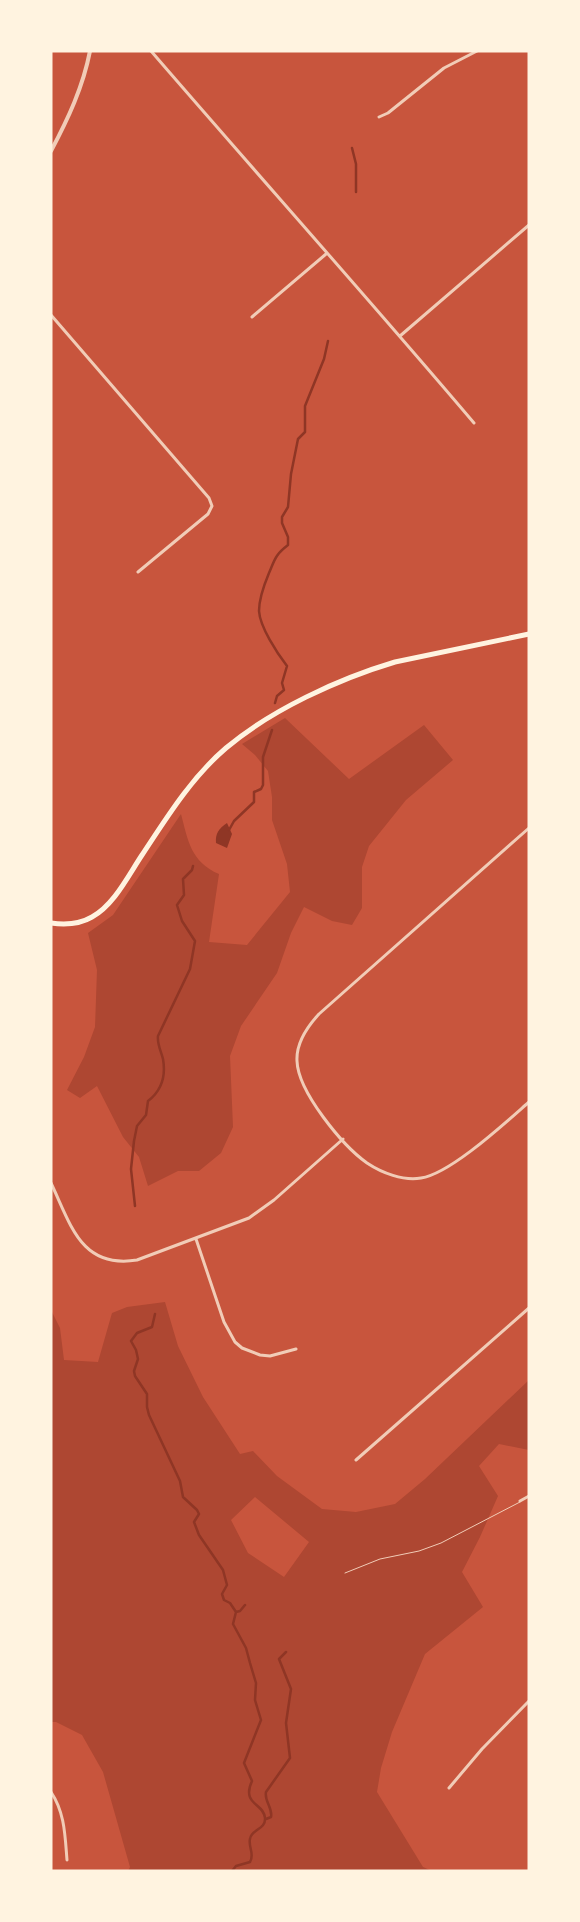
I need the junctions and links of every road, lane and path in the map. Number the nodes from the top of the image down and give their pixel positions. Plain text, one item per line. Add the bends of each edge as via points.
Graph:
1 (90, 51) edge
2 (151, 51) edge
3 (477, 51) edge
4 (379, 117) dead end
5 (51, 151) edge
6 (529, 225) edge
7 (326, 254) junction
8 (51, 315) edge
9 (252, 316) dead end
10 (400, 336) junction
11 (474, 423) dead end
12 (138, 572) dead end
13 (529, 634) edge
14 (529, 828) edge
15 (51, 923) edge
16 (529, 1102) edge
17 (343, 1139) junction
18 (51, 1183) edge
19 (196, 1239) junction
20 (529, 1308) edge
21 (296, 1349) dead end
22 (356, 1460) dead end
23 (529, 1496) edge
24 (520, 1501) joint
25 (345, 1573) dead end
26 (529, 1700) edge
27 (450, 1788) dead end
28 (51, 1792) edge
29 (67, 1860) dead end

1 - 5 street via 78,95
2 - 7 street
3 - 4 street via 444,68
6 - 10 street
7 - 9 street
7 - 10 street
8 - 12 street via 209,498 212,506 208,514
10 - 11 street
13 - 15 main road via 376,668 268,718 230,744 197,776 124,882 100,911 77,923
14 - 17 street via 319,1014 300,1042 297,1061 301,1081 318,1110
16 - 17 street via 458,1160 430,1176 413,1179 396,1176 368,1163
17 - 19 street via 258,1213
18 - 19 street via 75,1234 90,1252 101,1258 118,1262 138,1260
19 - 21 street via 224,1322 235,1342 260,1355 270,1356
20 - 22 street
23 - 24 street
24 - 25 lane via 441,1543 380,1559
26 - 27 street
28 - 29 street via 64,1822

